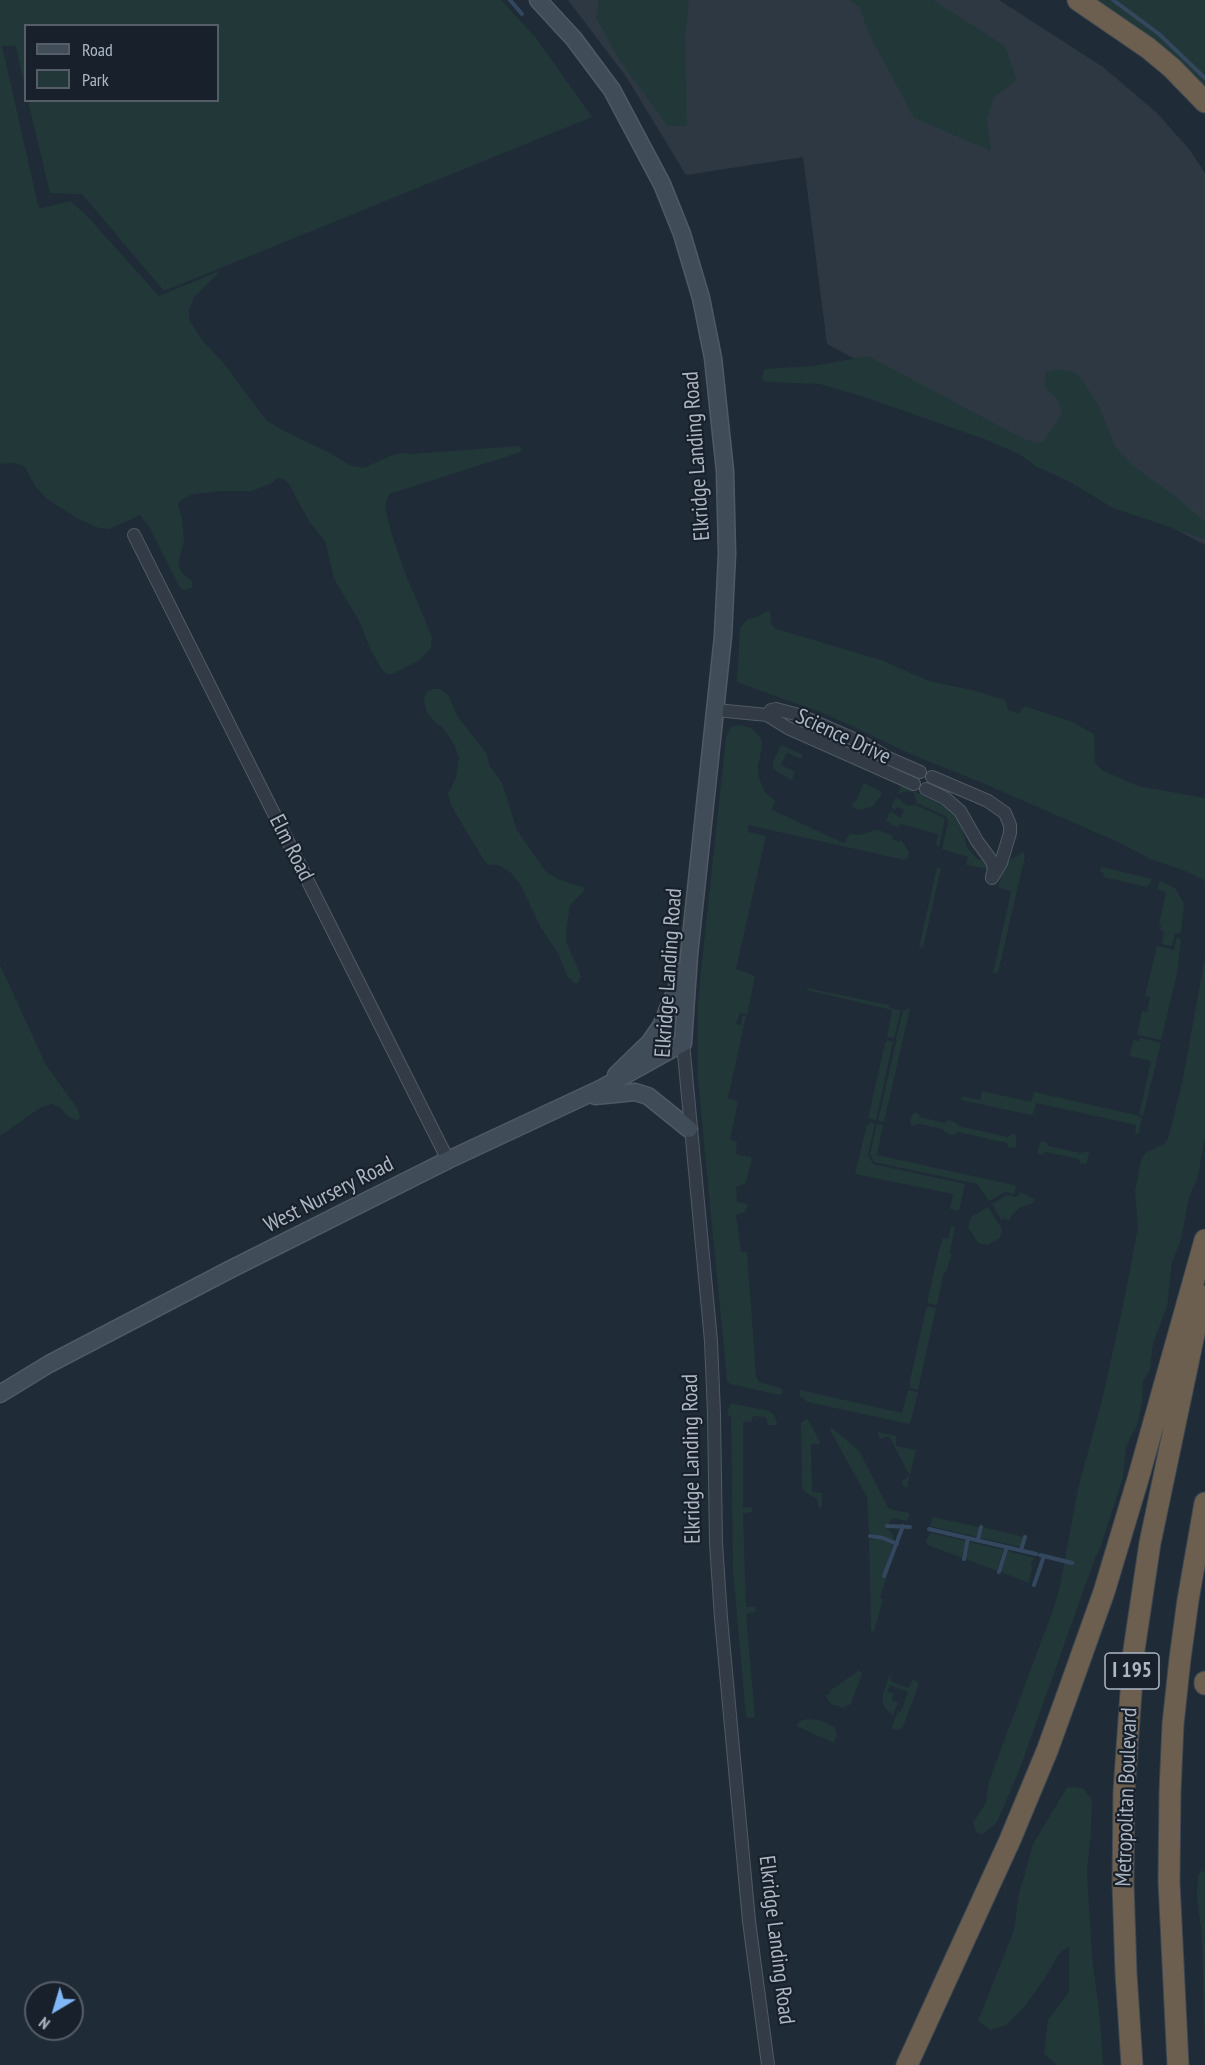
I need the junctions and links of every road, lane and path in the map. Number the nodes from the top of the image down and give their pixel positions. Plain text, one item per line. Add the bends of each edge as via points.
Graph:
1 (538, 0) edge
2 (1078, 0) edge
3 (1205, 102) edge
4 (134, 535) dead end
5 (716, 710) junction
6 (767, 715) junction
7 (914, 784) dead end
8 (926, 789) dead end
9 (689, 955) junction
10 (682, 1043) junction
11 (602, 1088) junction
12 (582, 1098) junction
13 (689, 1129) junction
14 (448, 1160) junction
15 (1205, 1240) edge
16 (1205, 1284) edge
17 (0, 1394) edge
18 (1205, 1503) edge
19 (768, 2065) edge
20 (907, 2065) edge
21 (1132, 2065) edge
22 (1178, 2065) edge

1 - 5 main road, Elkridge Landing Road via 574,39 639,138 682,234 701,298 713,358 725,471 727,554
2 - 3 highway via 1148,48
4 - 14 street, Elm Road
5 - 6 street, Science Drive
5 - 9 main road, Elkridge Landing Road
6 - 7 street, Science Drive
6 - 8 street, Science Drive via 776,709 799,715 988,801 1005,813 1010,833 992,878 991,860 960,812 945,798
9 - 10 main road, Elkridge Landing Road
9 - 11 main road via 661,1026 650,1042
10 - 11 main road, West Nursery Road
10 - 13 street, Elkridge Landing Road
11 - 12 main road, West Nursery Road
12 - 13 main road via 635,1092 648,1096
12 - 14 main road, West Nursery Road
13 - 19 street, Elkridge Landing Road via 711,1341 721,1618 752,1943
14 - 17 main road, West Nursery Road via 49,1364
15 - 20 highway via 1135,1491 1065,1703 1010,1840
16 - 21 highway, Metropolitan Boulevard / I 195 via 1150,1543 1134,1650 1124,1803 1125,1951
18 - 22 highway, Metropolitan Boulevard / I 195 via 1188,1600 1172,1747 1169,1882

